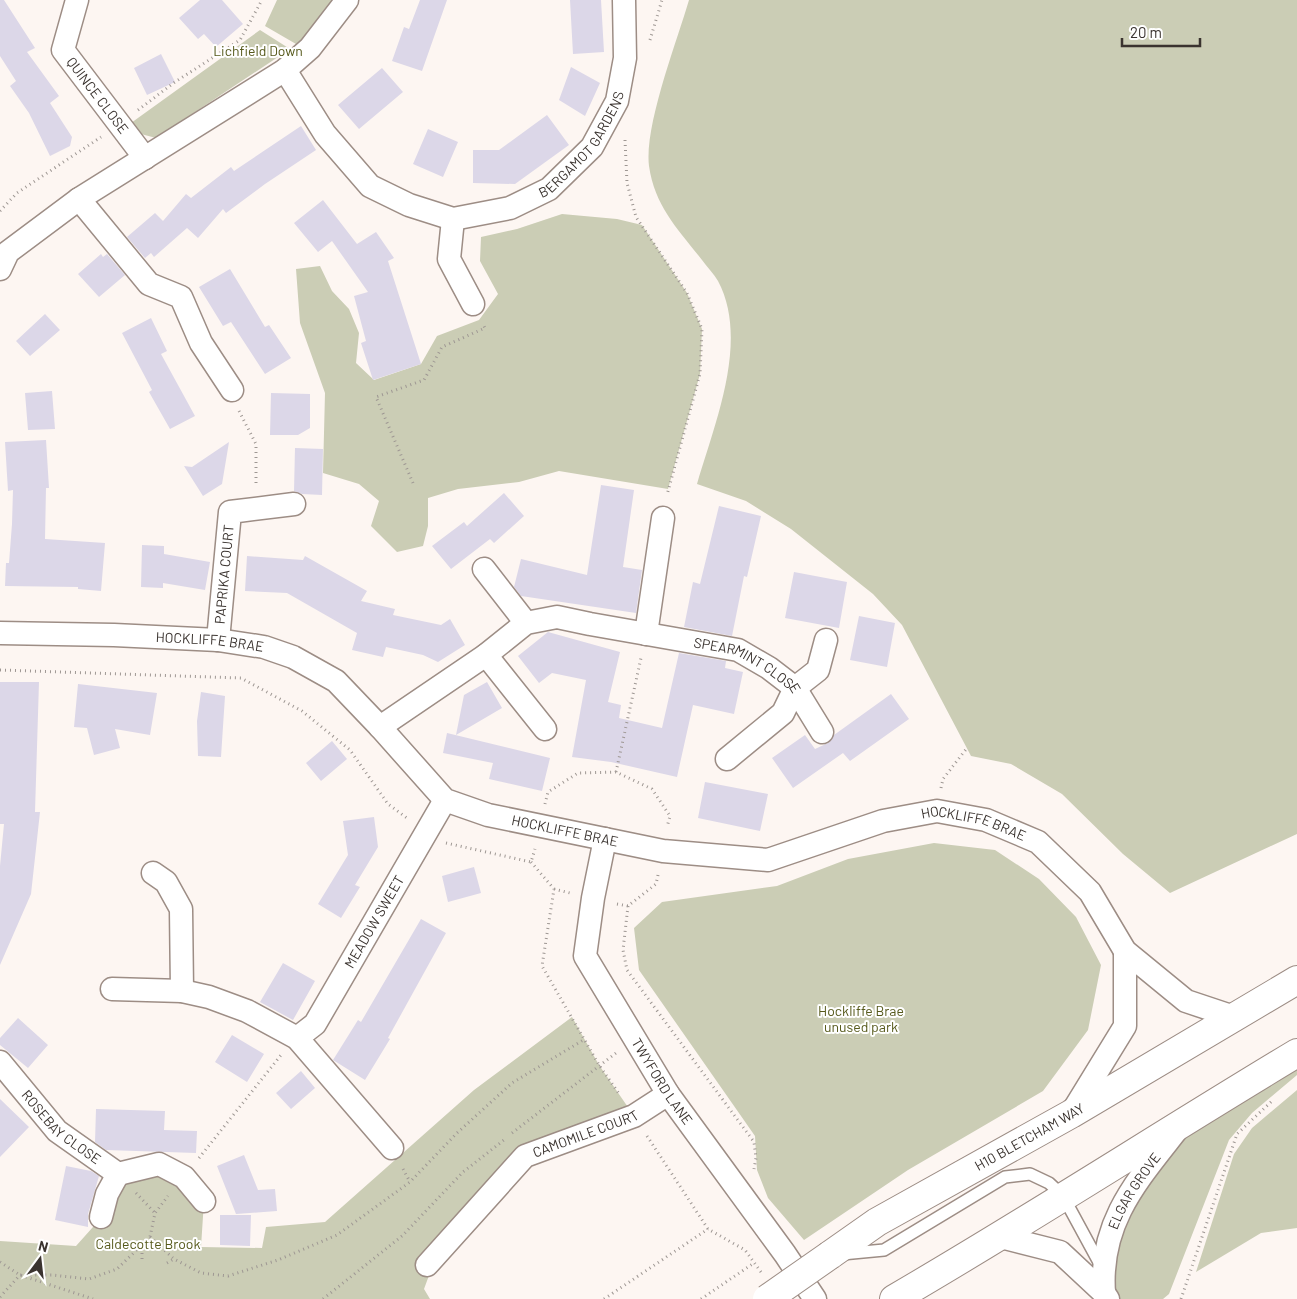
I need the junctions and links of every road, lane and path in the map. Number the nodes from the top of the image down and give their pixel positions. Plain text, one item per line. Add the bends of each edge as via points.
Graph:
1 (347, 0) edge
2 (624, 0) edge
3 (662, 0) edge
4 (73, 4) edge
5 (648, 48) dead end
6 (285, 70) junction
7 (626, 134) dead end
8 (145, 158) junction
9 (79, 200) junction
10 (453, 220) junction
11 (3, 256) edge
12 (473, 304) joint
13 (232, 390) joint
14 (414, 483) dead end
15 (294, 504) dead end
16 (257, 509) junction
17 (663, 518) joint
18 (484, 569) dead end
19 (526, 623) junction
20 (0, 633) edge
21 (646, 634) junction
22 (218, 640) junction
23 (826, 640) dead end
24 (486, 655) junction
25 (795, 688) junction
26 (380, 727) junction
27 (544, 729) dead end
28 (822, 732) dead end
29 (967, 748) dead end
30 (727, 759) dead end
31 (616, 772) dead end
32 (444, 800) junction
33 (937, 811) junction
34 (605, 839) junction
35 (153, 873) dead end
36 (628, 906) dead end
37 (1125, 951) junction
38 (1297, 980) edge
39 (112, 989) dead end
40 (182, 992) junction
41 (1234, 1017) junction
42 (297, 1038) junction
43 (584, 1039) dead end
44 (634, 1039) junction
45 (1297, 1053) edge
46 (4, 1075) edge
47 (668, 1094) junction
48 (1276, 1098) dead end
49 (1071, 1114) junction
50 (1183, 1122) junction
51 (392, 1148) dead end
52 (753, 1172) dead end
53 (118, 1174) junction
54 (184, 1177) junction
55 (1063, 1196) junction
56 (204, 1201) dead end
57 (155, 1213) dead end
58 (101, 1218) dead end
59 (708, 1229) dead end
60 (150, 1237) junction
61 (1002, 1237) junction
62 (142, 1247) junction
63 (830, 1255) junction
64 (142, 1259) dead end
65 (174, 1259) junction
66 (0, 1262) edge
67 (167, 1263) dead end
68 (754, 1263) dead end
69 (427, 1265) dead end
70 (1103, 1268) junction
71 (20, 1275) junction
72 (1106, 1296) edge
73 (0, 1297) edge
74 (93, 1299) edge
75 (323, 1299) edge
76 (604, 1299) edge
77 (701, 1299) edge
78 (767, 1299) edge
79 (815, 1299) edge
80 (894, 1299) edge
81 (1181, 1299) edge

1 - 6 street via 310,48
2 - 10 street, BERGAMOT GARDENS via 625,58 617,101 592,147 549,189 510,208
3 - 5 path
4 - 8 street, QUINCE CLOSE via 63,50
6 - 8 street
6 - 10 street via 325,134 370,186 409,205
7 - 17 path via 627,183 636,217 687,293 702,329 700,374
8 - 9 street
9 - 11 street
9 - 13 street via 149,284 181,297 201,342
10 - 12 street via 449,259
12 - 14 path via 485,328 442,346 424,380 376,397
13 - 16 path via 256,444
15 - 16 street, PAPRIKA COURT
16 - 22 street, PAPRIKA COURT via 230,512
17 - 21 street
18 - 19 street
19 - 21 street, SPEARMINT CLOSE via 557,616
19 - 24 street, SPEARMINT CLOSE
20 - 22 street, HOCKLIFFE BRAE
21 - 25 street, SPEARMINT CLOSE via 738,650
21 - 31 path
22 - 26 street, HOCKLIFFE BRAE via 264,647 293,657 336,681
23 - 25 street via 818,670
24 - 26 street, SPEARMINT CLOSE
24 - 27 street
25 - 28 street, SPEARMINT CLOSE
25 - 30 street via 783,713
26 - 32 street, HOCKLIFFE BRAE
29 - 33 path via 943,779
32 - 34 street, HOCKLIFFE BRAE via 488,816
32 - 42 street, MEADOW SWEET via 428,833 315,1024
33 - 34 street, HOCKLIFFE BRAE via 883,821 768,860 663,850
33 - 37 street, HOCKLIFFE BRAE via 986,820 1038,842 1090,892
34 - 44 street, TWYFORD LANE via 585,956
35 - 40 street via 166,882 181,909
36 - 52 path via 622,950 628,970 754,1142 756,1158
37 - 41 street, HOCKLIFFE BRAE via 1186,1002
37 - 49 street via 1125,1026
38 - 41 highway, H10 BLETCHAM WAY
39 - 40 street
40 - 42 street via 209,997 247,1011
41 - 49 highway, H10 BLETCHAM WAY
42 - 51 street
42 - 54 path
43 - 65 path via 512,1083 456,1133 410,1182 337,1235 278,1260 228,1276 201,1273
44 - 47 street, TWYFORD LANE
44 - 75 path via 463,1172 402,1236
45 - 50 highway
46 - 53 street, ROSEBAY CLOSE via 57,1131
47 - 69 street, CAMOMILE COURT via 634,1116 525,1156
47 - 79 street, TWYFORD LANE
48 - 81 path via 1237,1134
49 - 63 highway, H10 BLETCHAM WAY via 877,1222
50 - 55 highway
50 - 70 street, ELGAR GROVE via 1130,1189 1111,1233
53 - 54 street, ROSEBAY CLOSE via 159,1164
53 - 58 street, ROSEBAY CLOSE
54 - 56 street, ROSEBAY CLOSE
55 - 61 highway
55 - 63 lane via 1050,1183 1030,1174 1005,1177 884,1250
55 - 70 lane, ELGAR GROVE
57 - 60 path
59 - 76 path
60 - 62 path
60 - 65 path
61 - 72 street, ELGAR GROVE via 1060,1252
61 - 80 highway
62 - 64 path
62 - 71 path via 117,1269 88,1279
63 - 78 highway, H10 BLETCHAM WAY, bridge
65 - 67 path
66 - 71 path
68 - 77 path
70 - 72 street, ELGAR GROVE
71 - 73 path
71 - 74 path

